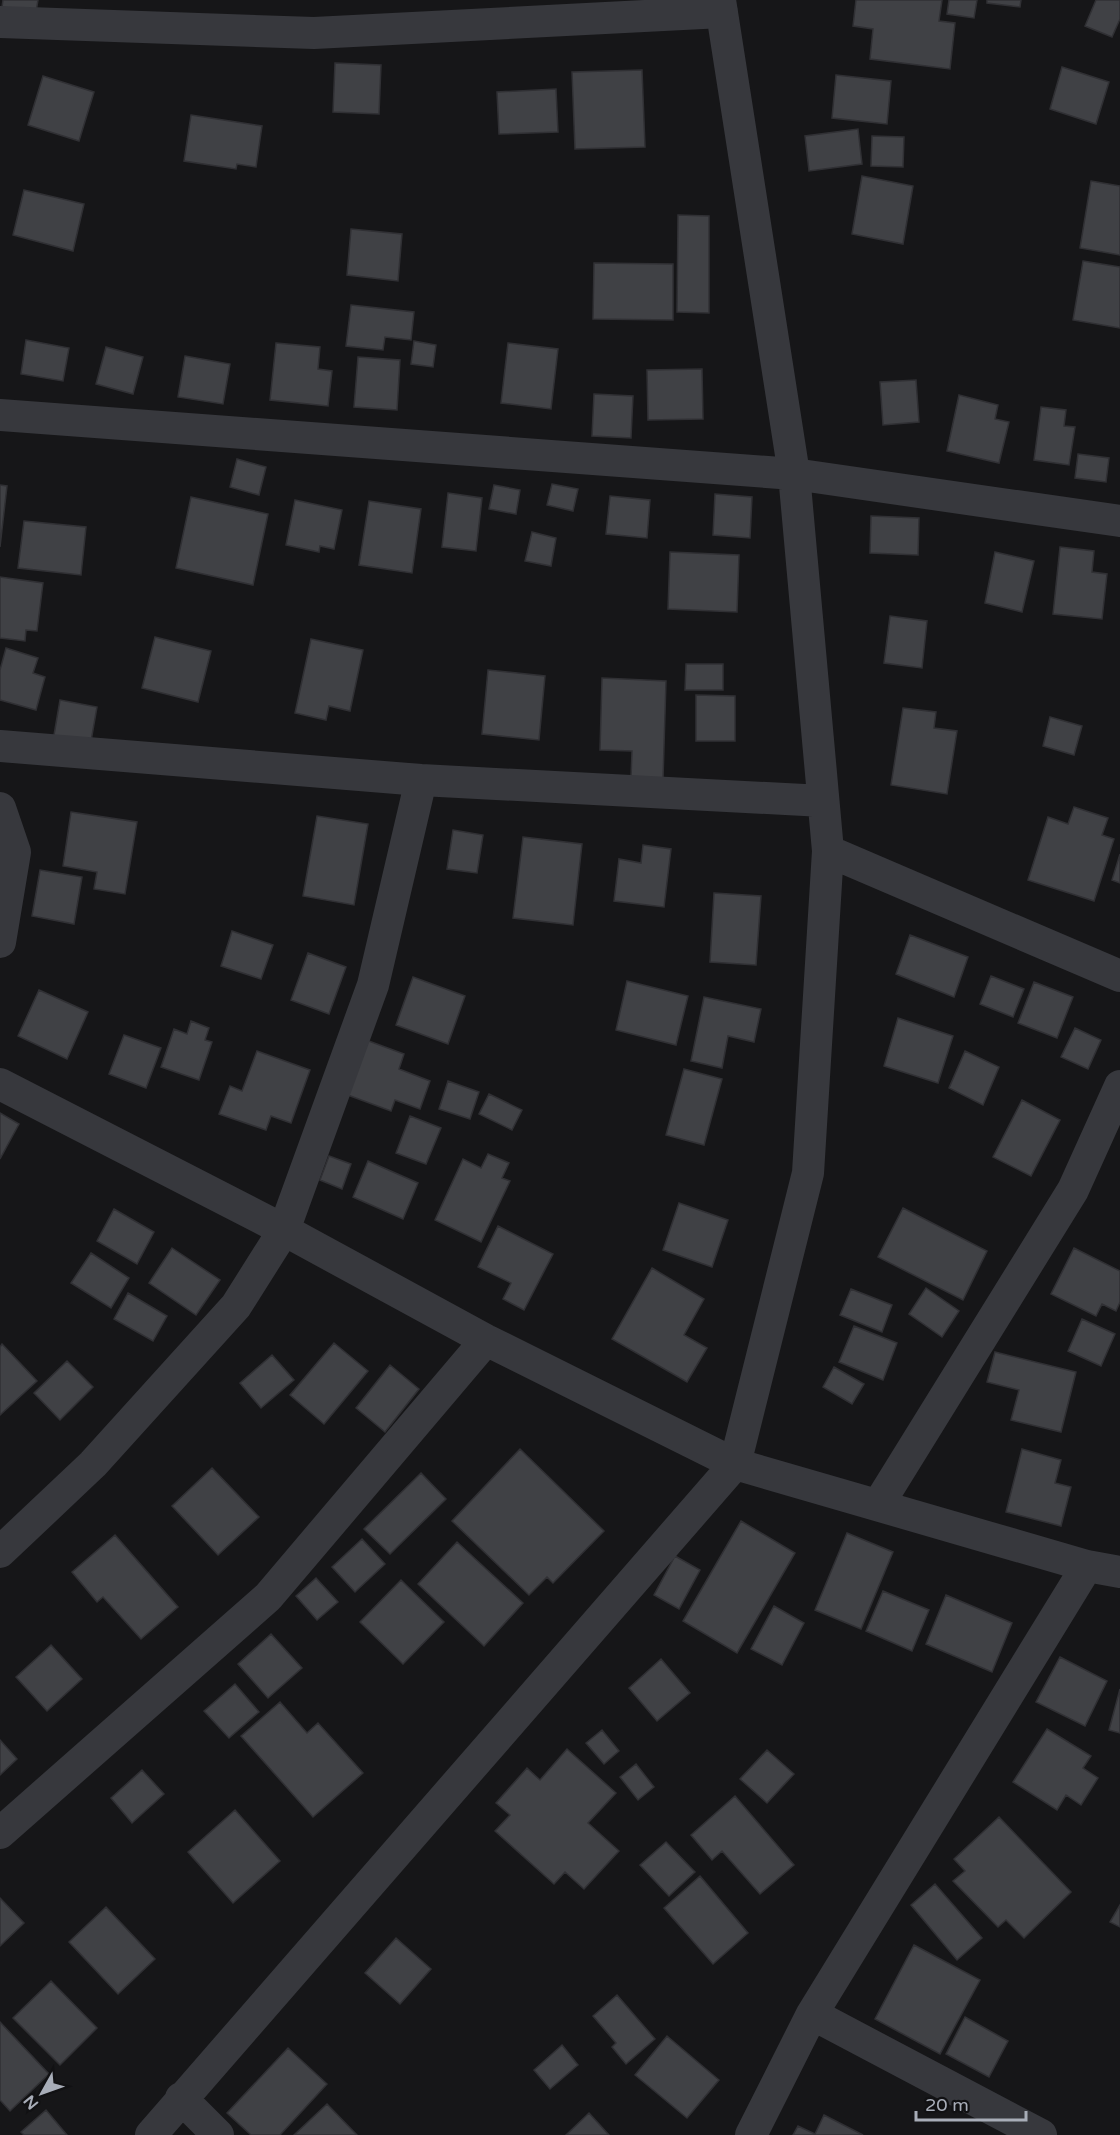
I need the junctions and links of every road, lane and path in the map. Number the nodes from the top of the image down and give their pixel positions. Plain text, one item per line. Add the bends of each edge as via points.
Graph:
1 (721, 6) edge
2 (0, 22) edge
3 (0, 415) edge
4 (794, 474) junction
5 (1120, 521) edge
6 (0, 746) edge
7 (421, 780) junction
8 (823, 801) junction
9 (0, 808) edge
10 (828, 851) junction
11 (0, 942) edge
12 (1120, 976) edge
13 (0, 1084) edge
14 (1120, 1086) edge
15 (284, 1230) junction
16 (486, 1340) junction
17 (735, 1464) junction
18 (878, 1505) junction
19 (0, 1552) edge
20 (1087, 1566) junction
21 (1120, 1572) edge
22 (0, 1833) edge
23 (812, 2014) junction
24 (182, 2098) junction
25 (151, 2135) edge
26 (218, 2135) edge
27 (751, 2135) edge
28 (1041, 2135) edge

1 - 2 street via 314,33
1 - 4 street
3 - 4 street
4 - 5 street
4 - 8 street
6 - 7 street
7 - 8 street
7 - 15 street via 373,985
8 - 10 street
9 - 11 street via 15,852
10 - 12 street
10 - 17 street via 808,1173
13 - 15 street
14 - 18 street via 1073,1190
15 - 16 street
15 - 19 street via 236,1306 93,1464
16 - 17 street
16 - 22 street via 268,1597
17 - 18 street
17 - 24 street
18 - 20 street
20 - 21 street
20 - 23 street
23 - 27 street
23 - 28 street
24 - 25 street
24 - 26 street

